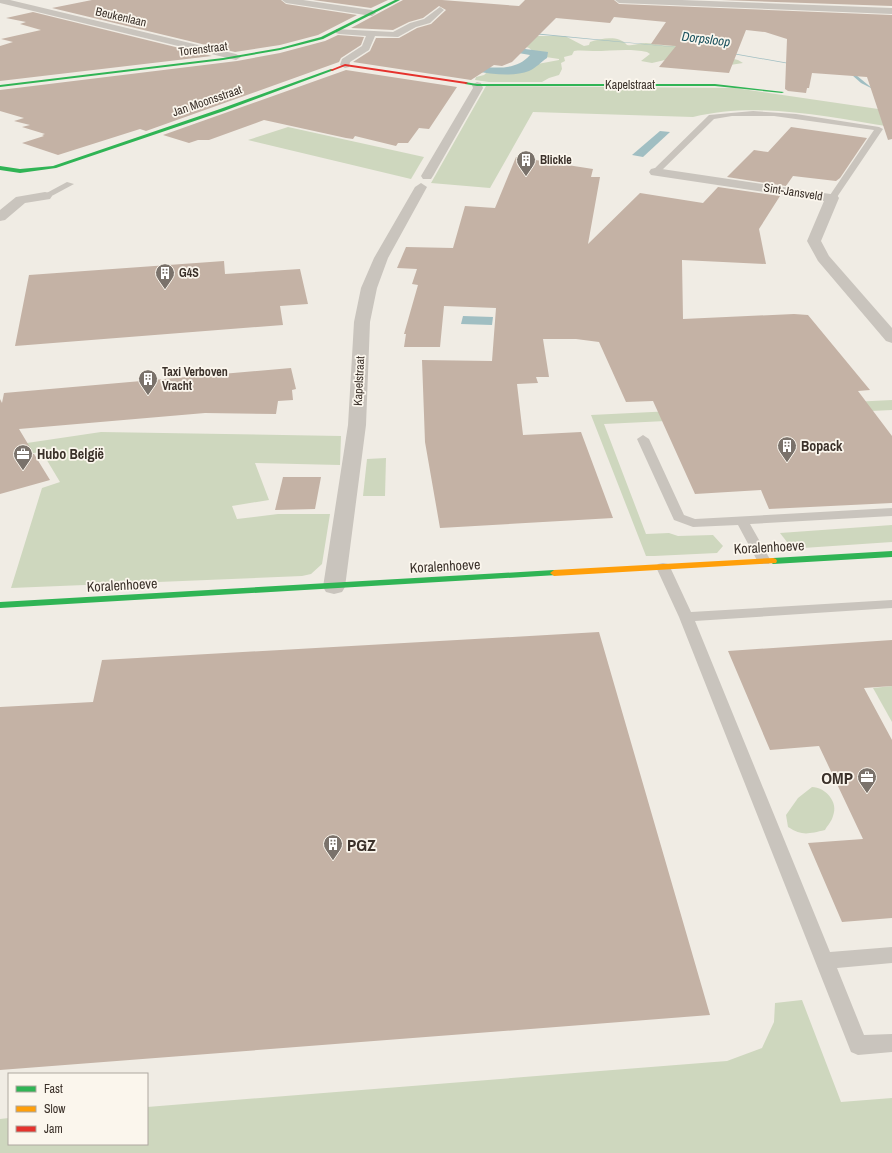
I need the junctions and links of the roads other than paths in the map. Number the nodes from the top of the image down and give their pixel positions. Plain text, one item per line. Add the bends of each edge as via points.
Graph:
1 (0, 0) edge
2 (286, 0) edge
3 (398, 0) edge
4 (619, 0) edge
5 (440, 10) dead end
6 (892, 11) edge
7 (372, 14) junction
8 (339, 30) junction
9 (371, 34) junction
10 (236, 57) junction
11 (345, 65) junction
12 (477, 85) junction
13 (0, 86) edge
14 (782, 92) dead end
15 (0, 168) edge
16 (655, 172) joint
17 (70, 184) dead end
18 (45, 196) joint
19 (832, 198) junction
20 (0, 217) edge
21 (892, 338) edge
22 (643, 439) dead end
23 (892, 512) edge
24 (742, 520) junction
25 (892, 554) edge
26 (764, 561) junction
27 (664, 567) junction
28 (334, 587) junction
29 (892, 604) edge
30 (0, 605) edge
31 (686, 617) junction
32 (892, 955) edge
33 (824, 961) junction
34 (892, 1043) edge

1 - 10 street, Beukenlaan
2 - 7 street
3 - 7 street, Torenstraat
4 - 6 street
5 - 9 street via 427,21 395,35
7 - 8 street, Torenstraat
8 - 9 street
8 - 10 street, Torenstraat via 312,42
9 - 11 street, Jan Moonsstraat via 366,48 345,61
10 - 13 street, Torenstraat
11 - 12 street, Kapelstraat
11 - 15 street, Jan Moonsstraat via 201,118 54,167 20,171
12 - 14 street, Kapelstraat via 715,85
12 - 28 street, Kapelstraat via 478,88 381,258 369,288 363,315 357,426
16 - 19 street, Sint-Jansveld
16 - 19 lane via 712,117 772,114 879,129
17 - 18 lane
18 - 20 street via 21,200
19 - 21 street, Sint-Jansveld via 814,240 823,258
22 - 24 lane via 679,517 693,523
23 - 24 lane
24 - 26 lane
25 - 26 street, Koralenhoeve
26 - 27 street, Koralenhoeve
27 - 28 street, Koralenhoeve
27 - 31 lane
28 - 30 street, Koralenhoeve
29 - 31 lane
31 - 33 lane
32 - 33 lane
33 - 34 lane via 858,1046

